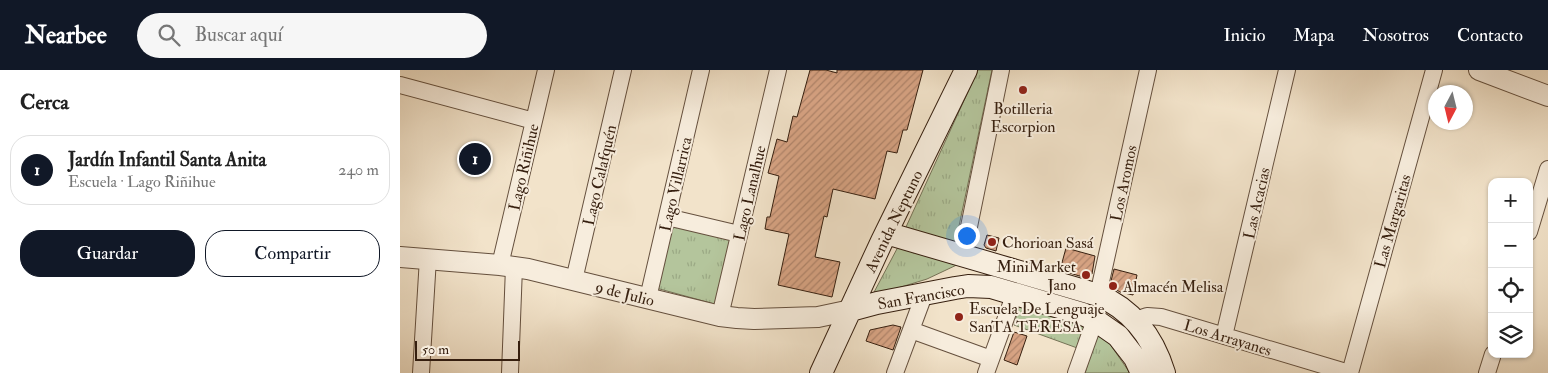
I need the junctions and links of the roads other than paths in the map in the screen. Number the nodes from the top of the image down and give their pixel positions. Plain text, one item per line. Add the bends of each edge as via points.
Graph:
1 (546, 70) edge
2 (623, 70) edge
3 (701, 70) edge
4 (778, 70) edge
5 (966, 70) edge
6 (1001, 70) edge
7 (1148, 70) edge
8 (1287, 70) edge
9 (1434, 70) edge
10 (1479, 70) edge
11 (400, 85) edge
12 (1548, 96) edge
13 (534, 121) junction
14 (1548, 170) edge
15 (667, 217) junction
16 (1532, 223) edge
17 (886, 233) junction
18 (739, 234) junction
19 (400, 256) edge
20 (963, 256) junction
21 (428, 258) junction
22 (508, 266) junction
23 (574, 280) junction
24 (1015, 293) junction
25 (924, 295) junction
26 (1098, 295) junction
27 (648, 298) junction
28 (851, 310) junction
29 (720, 316) junction
30 (1095, 320) junction
31 (1135, 320) junction
32 (911, 330) junction
33 (1224, 336) junction
34 (1492, 358) edge
35 (988, 366) edge
36 (421, 373) edge
37 (510, 373) edge
38 (821, 373) edge
39 (895, 373) edge
40 (1076, 373) edge
41 (1142, 373) edge
42 (1164, 373) edge
43 (1349, 373) edge
44 (1487, 373) edge

1 - 13 street, Lago Riñihue
2 - 23 street, Lago Calafquén
3 - 15 street, Lago Villarrica
4 - 18 street, Lago Lanalhue
5 - 17 main road, Avenida Neptuno
6 - 20 street
7 - 26 street, Los Aromos
8 - 33 street, Las Acacias
9 - 43 street, Las Margaritas
10 - 12 street
11 - 13 street
13 - 22 street, Lago Riñihue
14 - 16 street
15 - 18 street
15 - 27 street, Lago Villarrica
17 - 20 main road, San Francisco
17 - 28 main road, Avenida Neptuno
18 - 29 street, Lago Lanalhue
19 - 21 street, 9 de Julio
20 - 26 main road, San Francisco
21 - 22 street, 9 de Julio
21 - 36 street
22 - 23 street, 9 de Julio
22 - 37 street, Lago Riñihue
23 - 27 street, 9 de Julio
24 - 25 main road, San Francisco via 968,286
24 - 30 main road, San Francisco
24 - 35 street
25 - 28 main road, San Francisco
25 - 32 street
26 - 31 main road, San Francisco via 1118,305
27 - 29 street, 9 de Julio
28 - 29 street, 9 de Julio via 818,317 754,319
28 - 38 main road, Avenida Neptuno
30 - 40 street
30 - 41 main road, San Francisco via 1127,346
31 - 33 street, Los Arrayanes via 1147,316 1161,317
31 - 42 main road, San Francisco via 1150,339
32 - 35 street, San Francisco
32 - 39 street
33 - 43 street, Los Arrayanes
34 - 44 street

